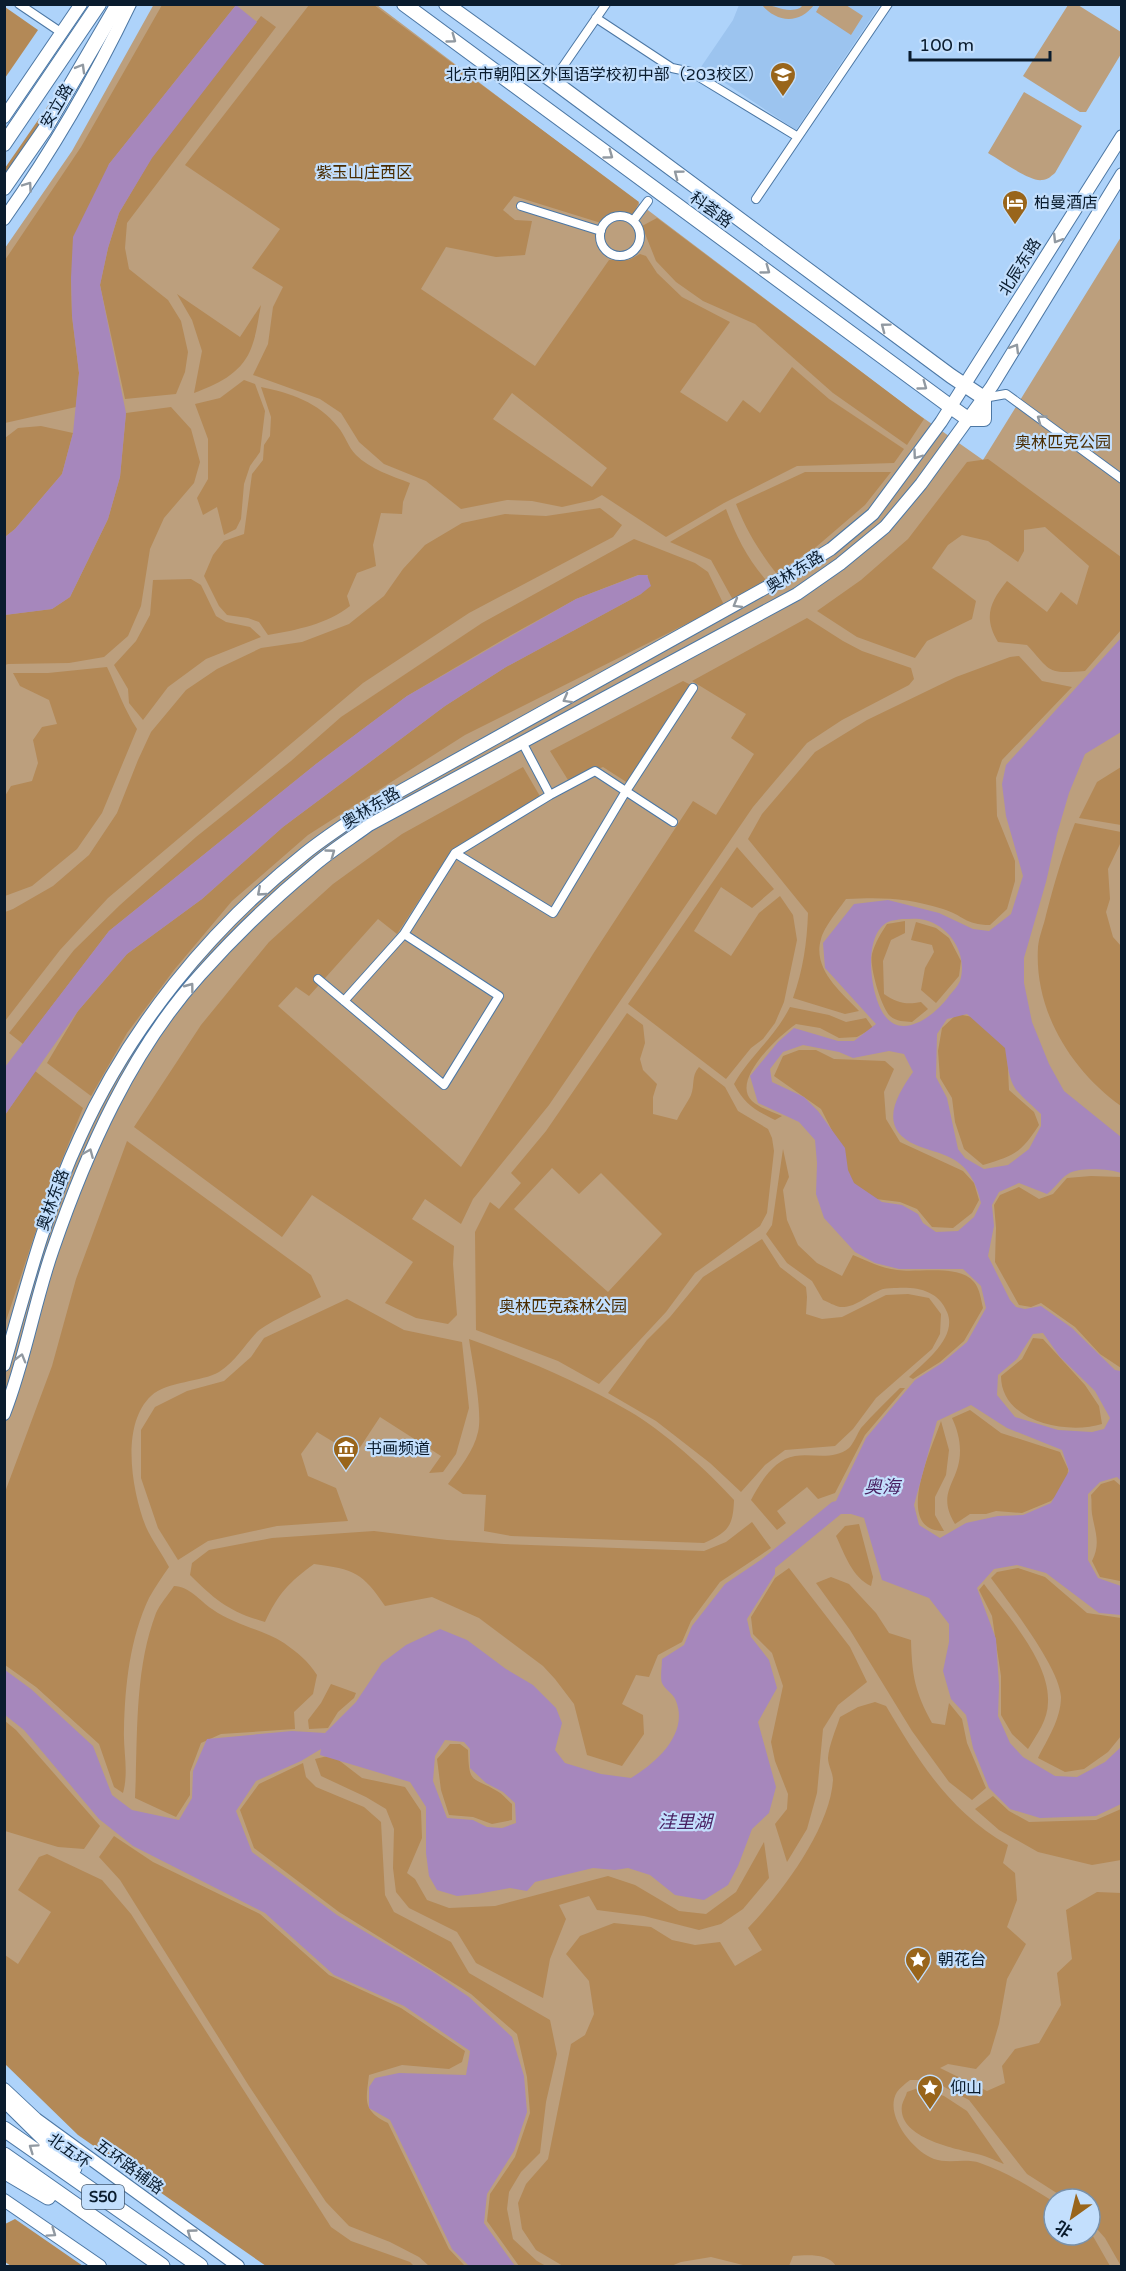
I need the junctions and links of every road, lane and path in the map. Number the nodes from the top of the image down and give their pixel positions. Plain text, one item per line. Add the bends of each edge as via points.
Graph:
1 (19, 4) edge
2 (81, 4) edge
3 (99, 4) edge
4 (118, 4) edge
5 (130, 4) edge
6 (404, 4) edge
7 (446, 4) edge
8 (606, 4) edge
9 (888, 4) edge
10 (596, 18) junction
11 (62, 33) junction
12 (553, 81) junction
13 (4, 117) edge
14 (1122, 136) edge
15 (798, 137) junction
16 (4, 144) edge
17 (1122, 174) edge
18 (4, 188) edge
19 (756, 199) dead end
20 (648, 201) dead end
21 (521, 206) dead end
22 (4, 219) edge
23 (633, 221) junction
24 (602, 231) junction
25 (965, 385) junction
26 (984, 398) junction
27 (951, 407) junction
28 (968, 419) junction
29 (1122, 479) edge
30 (693, 688) dead end
31 (522, 742) junction
32 (626, 791) junction
33 (550, 795) junction
34 (673, 822) dead end
35 (455, 853) junction
36 (404, 934) junction
37 (318, 979) dead end
38 (344, 1001) junction
39 (4, 1365) edge
40 (4, 1414) edge
41 (4, 2089) edge
42 (4, 2099) edge
43 (4, 2129) edge
44 (4, 2156) edge
45 (4, 2171) edge
46 (101, 2196) junction
47 (4, 2200) edge
48 (141, 2252) junction
49 (100, 2266) edge
50 (162, 2266) edge
51 (200, 2266) edge
52 (238, 2266) edge

1 - 11 street
2 - 11 main road
3 - 16 main road, 安立路
18 -> 4 main road, 安立路 via 45,129
22 -> 5 main road, 安立路 via 37,173 103,60
6 -> 27 main road, 科荟路
7 - 12 main road, 科荟路
8 - 10 street
9 - 15 street
10 - 12 street
10 - 15 street via 672,68 691,72
11 - 13 main road
25 -> 12 main road, 科荟路
14 -> 25 main road, 北辰东路
15 - 19 street
26 -> 17 main road
20 - 23 street
21 - 24 street
23 - 24 street via 617,216 606,222
23 - 24 street via 639,228 640,242 627,255 608,252 601,241
25 - 26 main road, 科荟路
25 - 27 main road, 北辰东路
26 - 28 main road via 984,419
29 -> 26 street via 1006,394
27 - 28 main road, 科荟路
27 -> 39 main road, 奥林东路 via 873,514 831,549 362,813 303,855 251,901 187,966 110,1078 61,1183
28 - 31 main road, 奥林东路 via 885,527 840,564 797,594
30 - 32 street
31 - 33 street
40 -> 31 main road, 奥林东路 via 52,1252 93,1143 140,1057 198,976 261,911 369,825
32 - 33 street via 595,771
32 - 34 street
32 - 35 street via 553,913
33 - 35 street
35 - 36 street
36 - 38 street
36 - 38 street via 499,996 444,1085
37 - 38 street
52 -> 41 main road, 五环路辅路 via 36,2119
42 - 46 highway
46 -> 43 highway, 北五环 / S50
44 - 48 highway, S50
45 - 48 highway
46 - 51 highway, 北五环 / S50
47 -> 49 main road
48 - 50 highway, S50

